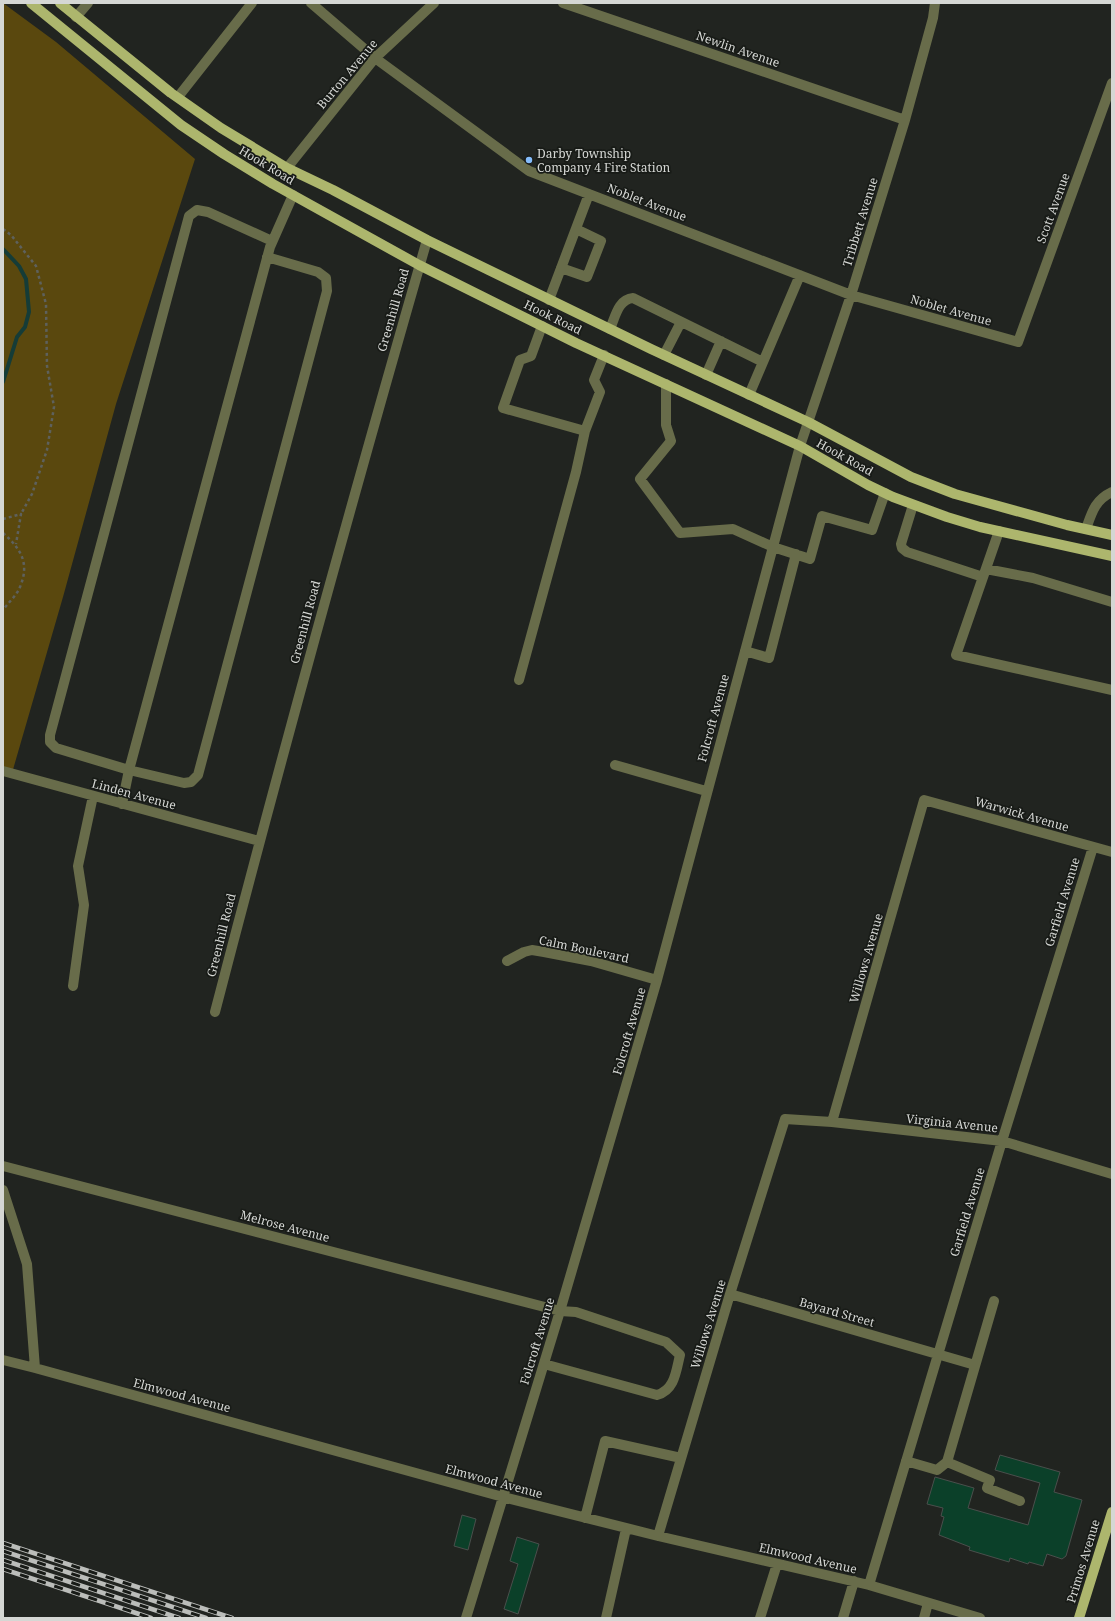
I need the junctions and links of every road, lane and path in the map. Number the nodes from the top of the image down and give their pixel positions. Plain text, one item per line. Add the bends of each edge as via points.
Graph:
1 (31, 3) edge
2 (60, 3) edge
3 (88, 3) edge
4 (252, 3) edge
5 (310, 3) edge
6 (434, 3) edge
7 (563, 3) edge
8 (935, 3) edge
9 (76, 16) junction
10 (375, 58) junction
11 (1112, 83) edge
12 (178, 97) junction
13 (904, 120) junction
14 (287, 168) junction
15 (590, 194) junction
16 (293, 195) junction
17 (3, 229) edge
18 (576, 229) junction
19 (427, 240) junction
20 (272, 242) junction
21 (267, 257) junction
22 (419, 265) junction
23 (561, 268) junction
24 (800, 275) junction
25 (851, 295) junction
26 (549, 300) junction
27 (681, 322) junction
28 (542, 326) junction
29 (610, 329) junction
30 (722, 341) junction
31 (1018, 342) joint
32 (604, 355) junction
33 (664, 356) junction
34 (763, 362) junction
35 (706, 375) junction
36 (666, 384) junction
37 (749, 395) junction
38 (808, 422) junction
39 (585, 431) junction
40 (800, 446) junction
41 (1112, 492) edge
42 (885, 493) junction
43 (914, 505) junction
44 (21, 514) junction
45 (3, 519) edge
46 (1086, 529) junction
47 (999, 531) junction
48 (3, 533) edge
49 (1112, 535) edge
50 (16, 544) junction
51 (773, 547) junction
52 (796, 554) junction
53 (1112, 556) edge
54 (985, 573) junction
55 (1112, 602) edge
56 (3, 610) edge
57 (745, 651) junction
58 (519, 680) dead end
59 (1112, 690) edge
60 (615, 766) dead end
61 (128, 770) junction
62 (3, 771) edge
63 (706, 791) junction
64 (93, 796) junction
65 (924, 800) joint
66 (122, 804) junction
67 (259, 841) junction
68 (1093, 847) junction
69 (1112, 852) edge
70 (507, 961) dead end
71 (657, 980) junction
72 (73, 986) dead end
73 (215, 1012) dead end
74 (785, 1119) joint
75 (832, 1122) junction
76 (1002, 1141) junction
77 (3, 1166) edge
78 (1112, 1174) edge
79 (3, 1190) edge
80 (730, 1294) junction
81 (994, 1301) dead end
82 (560, 1311) junction
83 (938, 1355) junction
84 (3, 1360) edge
85 (544, 1364) junction
86 (976, 1365) junction
87 (35, 1368) junction
88 (681, 1458) junction
89 (906, 1461) junction
90 (947, 1462) junction
91 (503, 1497) junction
92 (1020, 1501) dead end
93 (1112, 1512) edge
94 (585, 1518) junction
95 (626, 1528) junction
96 (658, 1536) junction
97 (777, 1564) junction
98 (854, 1582) junction
99 (869, 1585) junction
100 (928, 1603) junction
101 (466, 1618) edge
102 (606, 1618) edge
103 (760, 1618) edge
104 (843, 1618) edge
105 (924, 1618) edge
106 (980, 1618) edge
107 (1079, 1618) edge

1 - 16 main road, Hook Road via 182,125 224,154
2 - 9 main road, Hook Road
3 - 9 street
4 - 12 street
5 - 10 street, Noblet Avenue
6 - 10 street, Burton Avenue
7 - 13 street, Newlin Avenue
8 - 13 street, Tribbett Avenue
9 - 12 main road, Hook Road
10 - 14 street, Burton Avenue
10 - 15 street, Noblet Avenue via 529,171
11 - 31 street, Scott Avenue
12 - 14 main road, Hook Road via 221,128
13 - 25 street, Tribbett Avenue
14 - 19 main road, Hook Road
15 - 18 street
15 - 24 street, Noblet Avenue
16 - 20 street
16 - 22 main road, Hook Road
17 - 44 path via 36,266 46,304 47,366 54,407 47,450 32,494
18 - 23 street
18 - 23 street via 601,241 586,277
19 - 22 street, Greenhill Road
19 - 26 main road, Hook Road
20 - 21 street
20 - 61 street via 208,212 197,210 189,216 187,222 50,735 50,742 56,748
21 - 61 street
21 - 61 street via 318,272 326,278 327,291 198,776 191,782 184,783
22 - 28 main road, Hook Road
22 - 67 street, Greenhill Road
23 - 26 street
24 - 25 street, Noblet Avenue
24 - 34 street
25 - 31 street, Noblet Avenue
25 - 38 street, Tribbett Avenue
26 - 29 main road, Hook Road
27 - 29 street via 633,298 628,298 622,302
27 - 30 street
27 - 33 street
28 - 32 main road, Hook Road
28 - 39 street via 531,356 520,360 503,408
29 - 33 main road, Hook Road
30 - 34 street
30 - 35 street
32 - 36 main road, Hook Road
32 - 39 street via 594,380 600,392
33 - 35 main road, Hook Road
34 - 37 street
35 - 37 main road, Hook Road
36 - 40 main road, Hook Road
36 - 51 street via 666,425 671,441 640,479 680,533 734,529
37 - 38 main road, Hook Road
38 - 40 street, Tribbett Avenue
38 - 46 main road, Hook Road via 932,487
39 - 58 street
40 - 42 main road, Hook Road
40 - 51 street, Folcroft Avenue
41 - 46 street via 1103,496 1094,507
42 - 43 main road, Hook Road
42 - 52 street via 872,530 822,516 810,559
43 - 47 main road, Hook Road
43 - 54 street via 901,544 902,548 907,552
44 - 45 path
44 - 50 path
46 - 49 main road, Hook Road
47 - 53 main road, Hook Road
47 - 54 street
48 - 50 path
50 - 56 path via 25,564 20,588
51 - 52 street
51 - 57 street, Folcroft Avenue
52 - 57 street via 769,658
54 - 55 street via 1033,578
54 - 59 street via 956,655
57 - 63 street, Folcroft Avenue
60 - 63 street
61 - 66 street
62 - 64 street, Linden Avenue
63 - 71 street, Folcroft Avenue
64 - 66 street, Linden Avenue
64 - 72 street via 78,866 84,905
65 - 68 street, Warwick Avenue
65 - 75 street, Willows Avenue
66 - 67 street, Linden Avenue
67 - 73 street, Greenhill Road
68 - 69 street, Warwick Avenue
68 - 76 street, Garfield Avenue
70 - 71 street, Calm Boulevard via 532,950 591,962
71 - 82 street, Folcroft Avenue
74 - 75 street, Virginia Avenue
74 - 80 street, Willows Avenue
75 - 76 street, Virginia Avenue
76 - 78 street, Virginia Avenue
76 - 83 street, Garfield Avenue
77 - 82 street, Melrose Avenue
79 - 87 street via 27,1264
80 - 83 street, Bayard Street
80 - 88 street, Willows Avenue
81 - 86 street
82 - 85 street, Folcroft Avenue
82 - 85 street, Melrose Avenue via 576,1312 666,1342 680,1354 672,1385 666,1393 657,1395
83 - 86 street, Bayard Street
83 - 89 street, Garfield Avenue
84 - 87 street, Elmwood Avenue
85 - 91 street, Folcroft Avenue
86 - 90 street
87 - 91 street, Elmwood Avenue
88 - 94 street via 604,1441
88 - 96 street, Willows Avenue
89 - 90 street via 938,1470
89 - 99 street, Garfield Avenue
90 - 92 street via 990,1480 987,1488
91 - 94 street, Elmwood Avenue
91 - 101 street, Folcroft Avenue
93 - 107 main road, Primos Avenue
94 - 95 street, Elmwood Avenue
95 - 96 street, Elmwood Avenue
95 - 102 street
96 - 97 street, Elmwood Avenue
97 - 98 street, Elmwood Avenue
97 - 103 street
98 - 99 street, Elmwood Avenue
98 - 104 street
99 - 100 street, Elmwood Avenue
100 - 105 street
100 - 106 street, Elmwood Avenue

